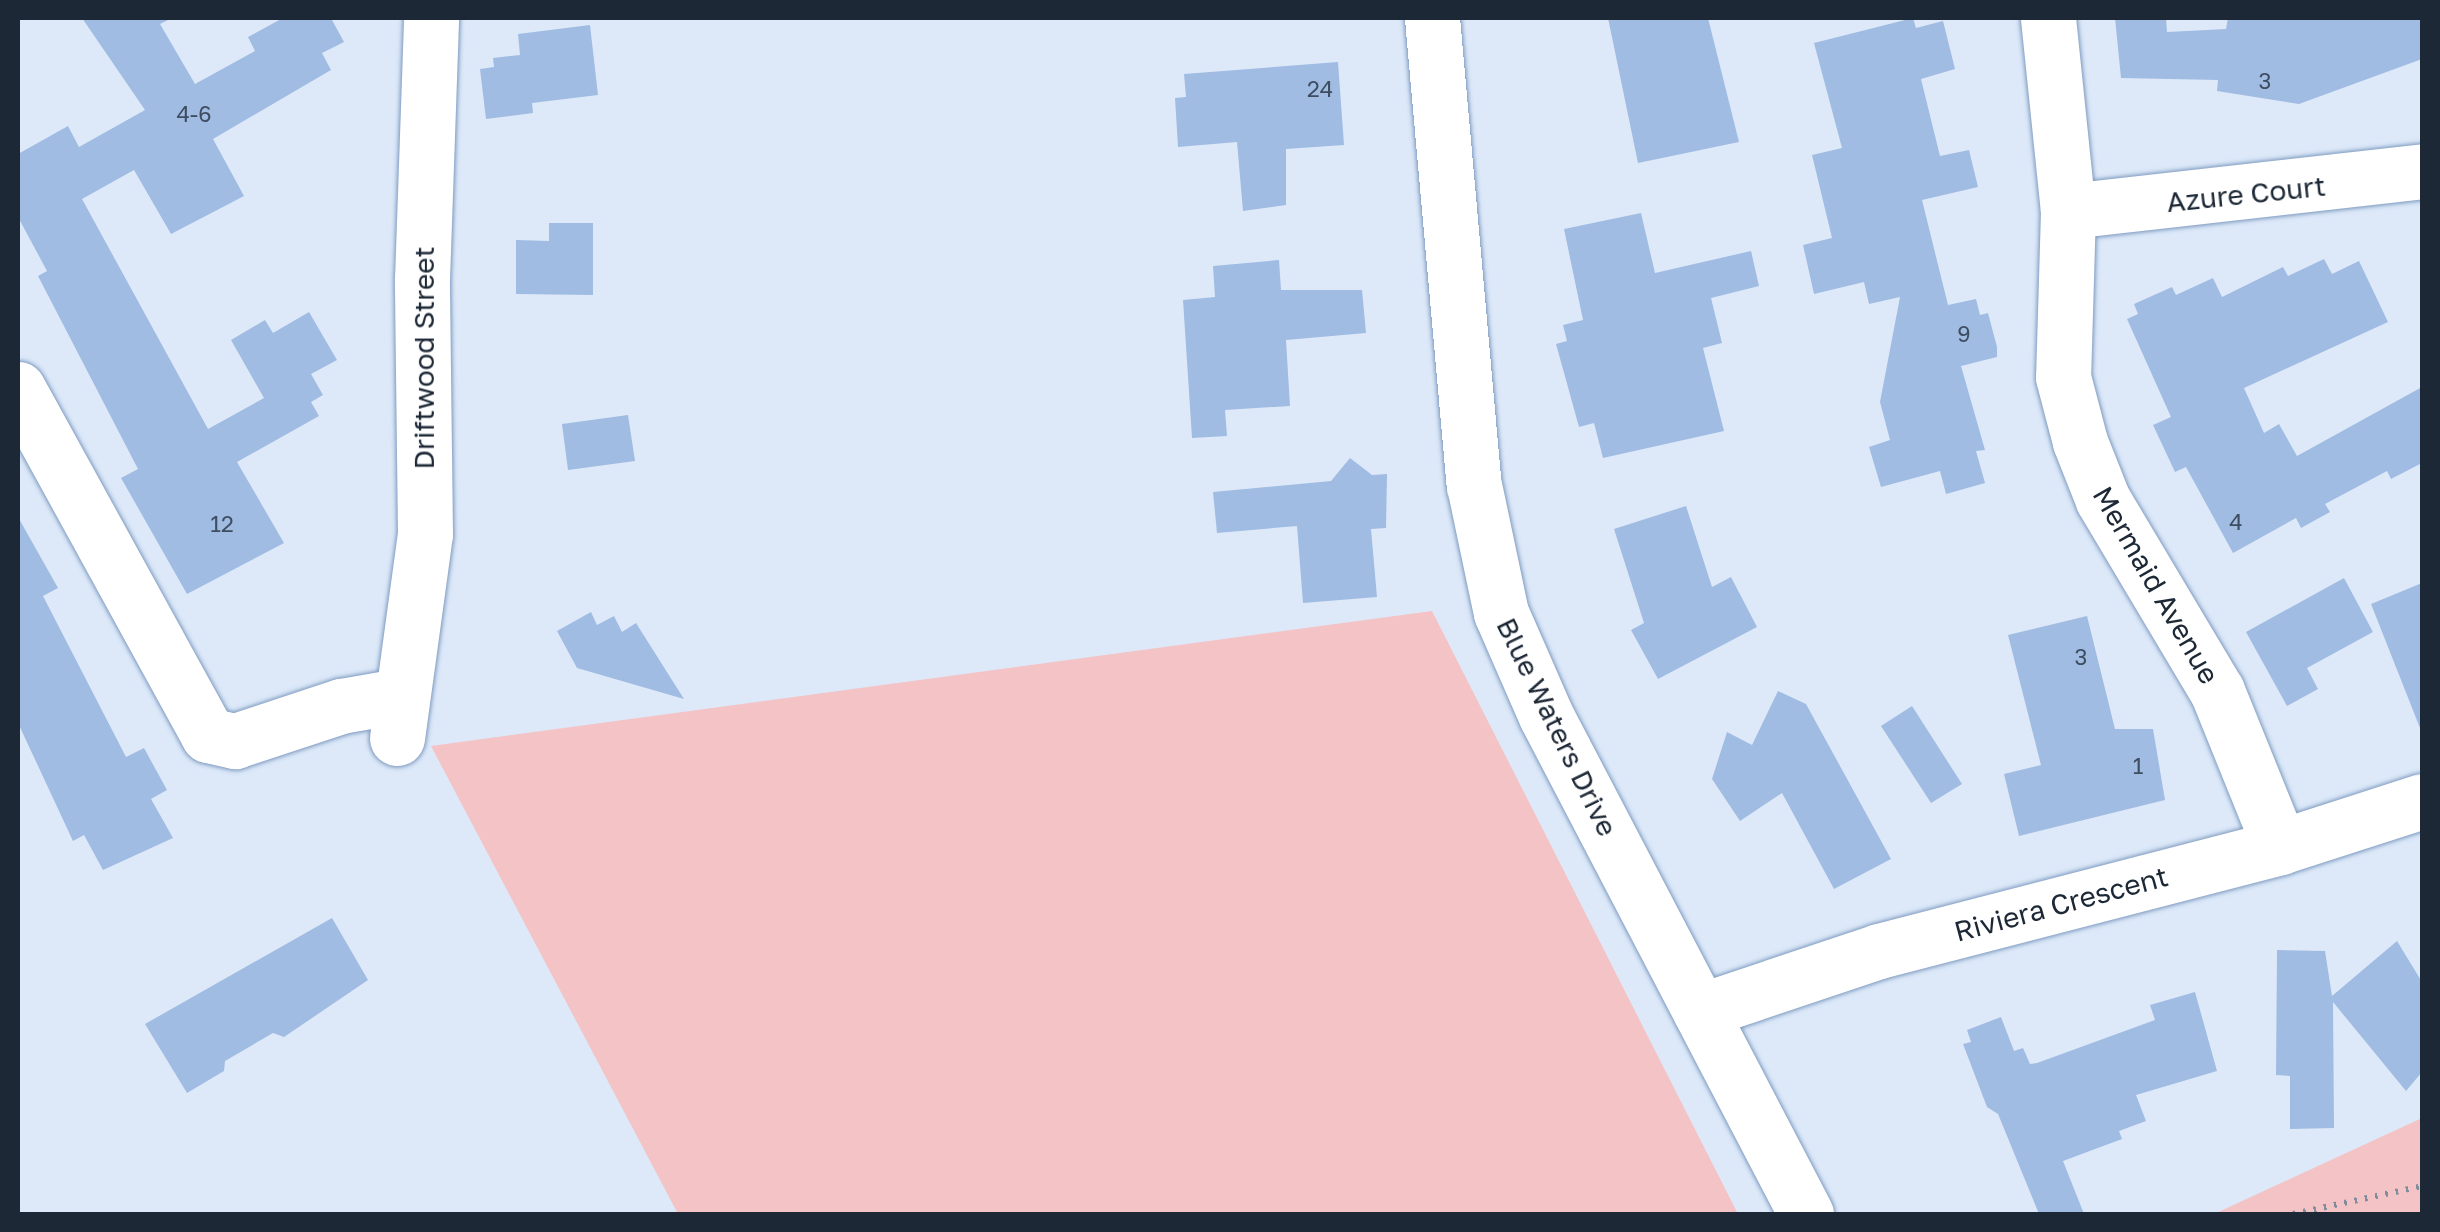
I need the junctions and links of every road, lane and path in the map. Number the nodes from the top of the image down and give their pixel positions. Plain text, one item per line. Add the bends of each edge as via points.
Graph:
1 (430, 18) edge
2 (1432, 18) edge
3 (2048, 18) edge
4 (2422, 171) edge
5 (2068, 211) junction
6 (18, 389) edge
7 (2422, 801) edge
8 (2280, 846) junction
9 (1700, 1010) junction
10 (2422, 1186) edge
11 (1806, 1214) edge
12 (2293, 1214) edge

1 - 6 street, Driftwood Street via 422,279 425,534 398,717 341,706 235,741 208,735
2 - 9 street, Blue Waters Drive via 1474,485 1501,613 1546,716
3 - 5 street, Mermaid Avenue
4 - 5 street, Azure Court via 2390,180
5 - 8 street, Mermaid Avenue via 2063,377 2080,442 2104,500 2217,691
7 - 8 street, Riviera Crescent
8 - 9 street, Riviera Crescent via 1879,951
9 - 11 street, Blue Waters Drive
10 - 12 path

